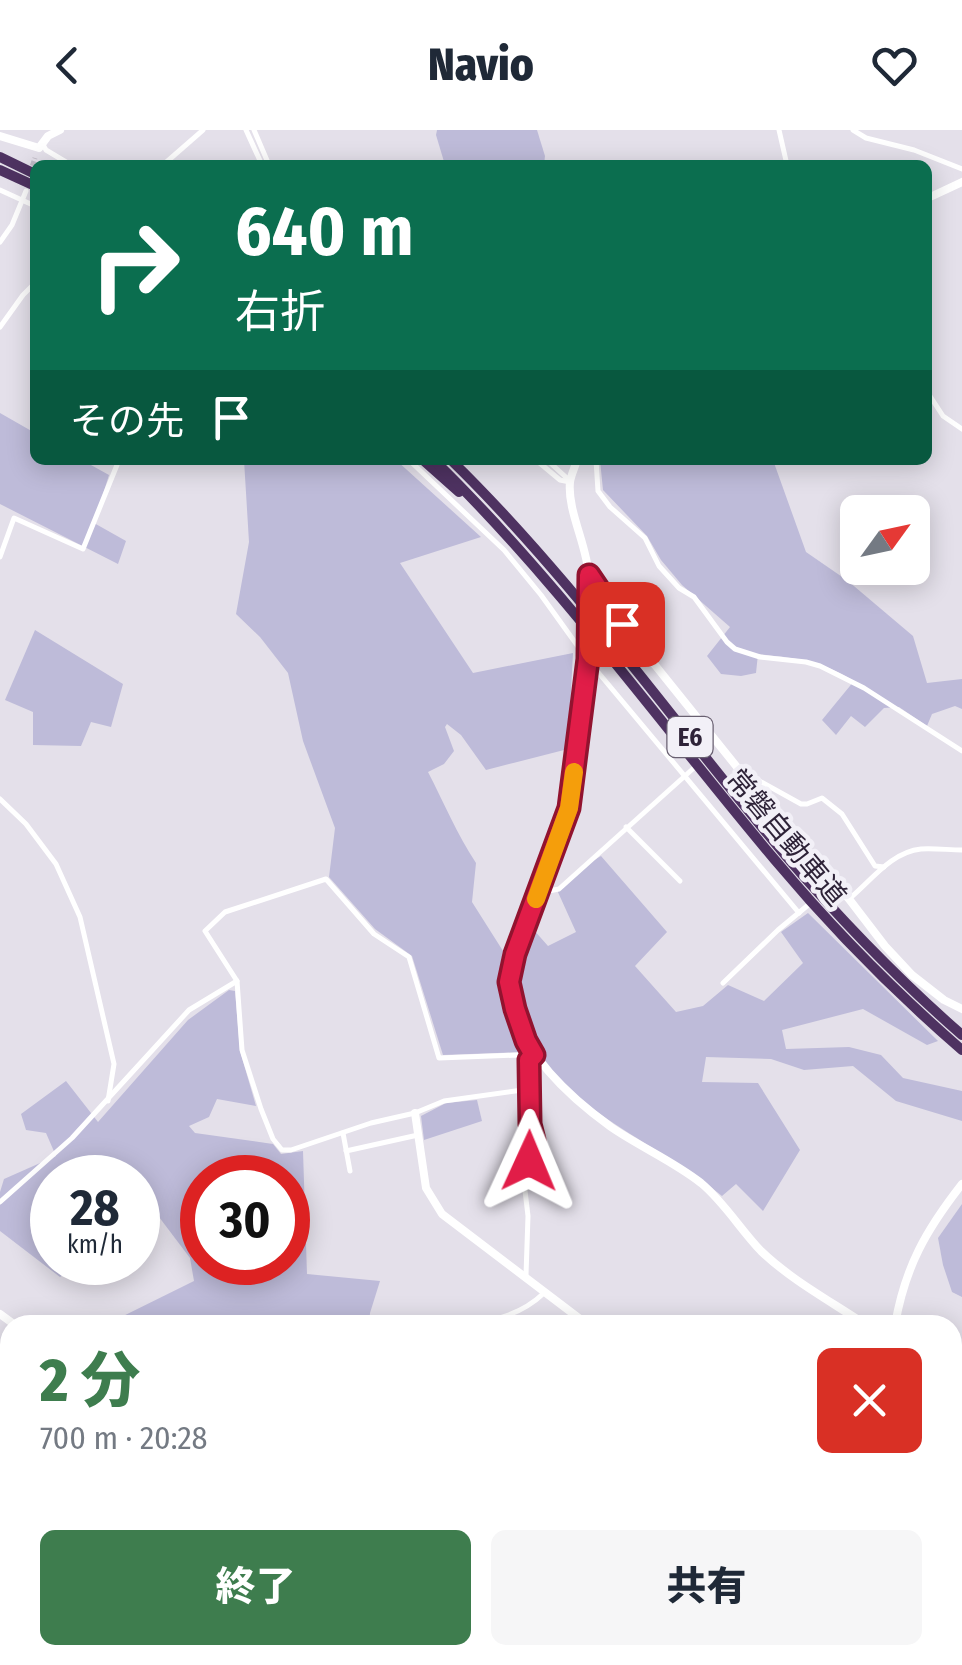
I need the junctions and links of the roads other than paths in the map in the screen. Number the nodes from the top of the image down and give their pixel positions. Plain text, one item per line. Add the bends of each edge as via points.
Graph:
1 (60, 130) edge
2 (203, 130) edge
3 (246, 130) edge
4 (254, 130) edge
5 (780, 130) edge
6 (853, 130) edge
7 (0, 136) edge
8 (40, 145) junction
9 (0, 157) edge
10 (36, 160) edge
11 (63, 160) edge
12 (169, 160) edge
13 (263, 160) edge
14 (264, 160) edge
15 (786, 160) edge
16 (30, 165) edge
17 (962, 169) edge
18 (0, 170) edge
19 (962, 182) edge
20 (30, 188) edge
21 (0, 190) edge
22 (932, 196) edge
23 (22, 200) junction
24 (30, 204) edge
25 (0, 242) edge
26 (30, 288) edge
27 (0, 326) edge
28 (932, 399) edge
29 (962, 429) edge
30 (117, 465) edge
31 (414, 465) edge
32 (428, 465) edge
33 (439, 465) edge
34 (456, 465) edge
35 (542, 465) edge
36 (553, 465) edge
37 (575, 465) edge
38 (596, 465) edge
39 (570, 482) junction
40 (508, 536) junction
41 (0, 557) edge
42 (589, 575) junction
43 (588, 659) junction
44 (720, 748) junction
45 (962, 751) edge
46 (686, 775) junction
47 (748, 780) junction
48 (0, 799) edge
49 (626, 827) junction
50 (962, 850) edge
51 (884, 866) junction
52 (680, 881) dead end
53 (833, 884) junction
54 (538, 893) junction
55 (848, 899) junction
56 (800, 912) junction
57 (237, 981) junction
58 (723, 983) dead end
59 (962, 1009) edge
60 (929, 1014) junction
61 (962, 1035) edge
62 (962, 1050) edge
63 (532, 1057) junction
64 (530, 1089) junction
65 (108, 1100) junction
66 (415, 1113) junction
67 (342, 1133) junction
68 (418, 1135) junction
69 (346, 1151) junction
70 (350, 1171) dead end
71 (962, 1184) edge
72 (0, 1202) edge
73 (526, 1278) junction
74 (544, 1293) junction
75 (510, 1315) edge
76 (574, 1315) edge
77 (851, 1315) edge
78 (897, 1315) edge

1 - 8 street
2 - 12 street
3 - 13 street
4 - 14 street
5 - 15 street
6 - 17 street
7 - 8 street
8 - 10 street
8 - 11 street
9 - 16 highway
18 - 20 highway
19 - 22 street
20 - 23 street
21 - 23 street
23 - 24 street
23 - 25 street
26 - 27 street
28 - 29 street via 942,416
30 - 41 street via 83,550 14,518
31 - 43 street via 504,550
32 - 40 highway
33 - 40 highway, 常磐自動車道 / E6
34 - 60 highway, 常磐自動車道 / E6
35 - 39 street
36 - 39 street
37 - 39 street
38 - 45 street via 598,491 610,507 645,538 659,566 735,649 820,666
39 - 42 street
40 - 60 highway, 常磐自動車道 / E6 via 786,874 860,954
42 - 43 street
42 - 44 street
43 - 46 street
43 - 54 street via 569,808
44 - 46 street
44 - 47 street
46 - 49 street
46 - 56 street
47 - 51 street via 801,804 822,798 842,814 874,866
47 - 53 street
48 - 65 street via 56,864 80,916 114,1064
49 - 52 street
49 - 54 street via 558,889
50 - 51 street via 920,849
51 - 55 street
53 - 55 street
53 - 56 street
54 - 63 street via 509,982
55 - 59 street via 912,974
56 - 58 street
57 - 63 street via 205,931 225,912 326,879 374,934 409,957 439,1058
57 - 65 street via 188,1010
57 - 67 street via 242,1050 274,1140 291,1150
60 - 61 highway, 常磐自動車道 / E6
60 - 62 highway, 常磐自動車道 / E6
63 - 64 street
63 - 77 street via 610,1126 700,1182 763,1253
64 - 66 street via 444,1101
64 - 73 street via 534,1140 524,1182
65 - 72 street
66 - 67 street
66 - 68 street
67 - 69 street
68 - 69 street
68 - 73 street via 432,1201
69 - 70 street
71 - 78 street via 909,1267
73 - 74 street
74 - 75 street
74 - 76 street

